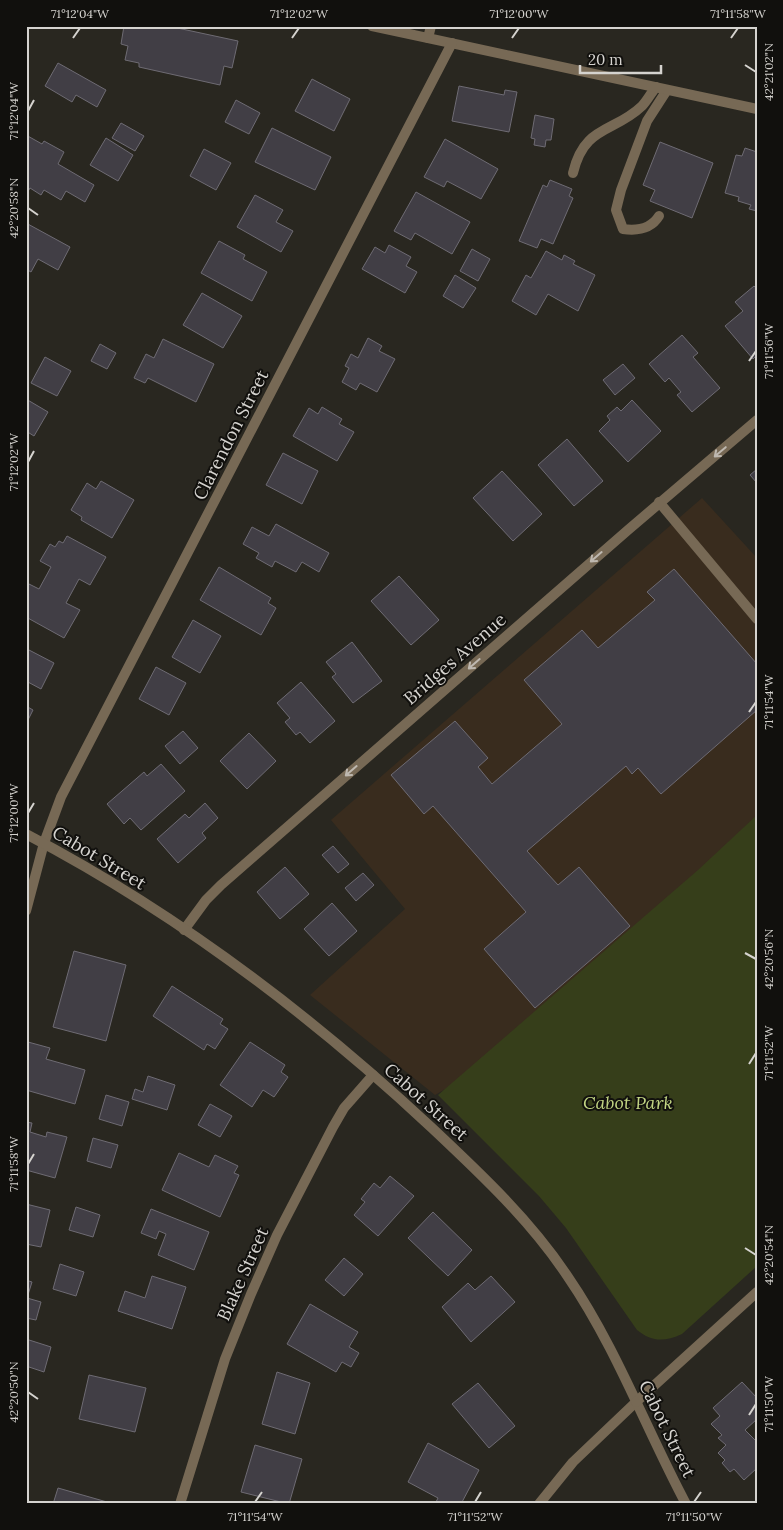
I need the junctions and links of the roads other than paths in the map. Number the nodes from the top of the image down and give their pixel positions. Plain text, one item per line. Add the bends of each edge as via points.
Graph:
1 (372, 26) edge
2 (431, 26) edge
3 (428, 38) junction
4 (452, 43) junction
5 (656, 87) junction
6 (667, 90) junction
7 (757, 109) edge
8 (573, 173) dead end
9 (659, 216) dead end
10 (757, 420) edge
11 (659, 502) junction
12 (757, 619) edge
13 (26, 834) edge
14 (44, 843) junction
15 (26, 911) edge
16 (184, 930) junction
17 (373, 1075) junction
18 (757, 1292) edge
19 (636, 1402) junction
20 (180, 1504) edge
21 (539, 1504) edge
22 (686, 1504) edge

1 - 3 street
2 - 3 street
3 - 4 street
4 - 5 street
4 - 14 street, Clarendon Street via 61,797
5 - 6 street
5 - 8 street via 641,107 606,128 583,147
6 - 7 street
6 - 9 street via 647,121 616,210 623,229 645,228
10 -> 11 street, Bridges Avenue
11 - 12 street
11 -> 16 street, Bridges Avenue via 221,885
13 - 14 street, Cabot Street
14 - 15 street, Clarendon Street
14 - 16 street, Cabot Street
16 - 17 street, Cabot Street via 307,1018
17 - 19 street, Cabot Street via 486,1180 545,1245 591,1314
17 - 20 street, Blake Street via 332,1127 254,1286 225,1359
18 - 19 street
19 - 21 street via 573,1462
19 - 22 street, Cabot Street

